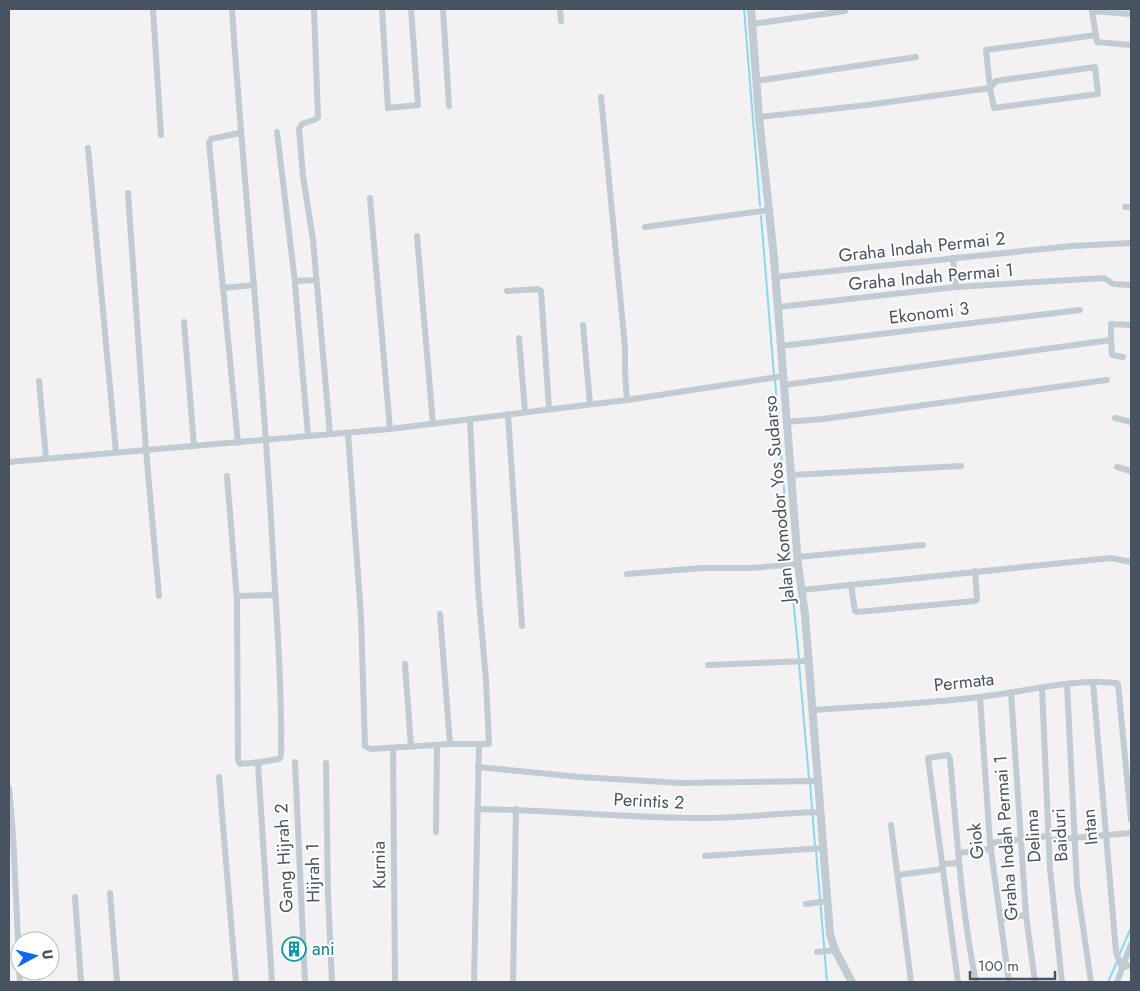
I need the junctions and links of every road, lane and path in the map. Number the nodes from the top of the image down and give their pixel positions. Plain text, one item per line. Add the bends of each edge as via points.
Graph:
1 (154, 9) edge
2 (232, 9) edge
3 (314, 9) edge
4 (382, 9) edge
5 (412, 9) edge
6 (443, 9) edge
7 (560, 9) edge
8 (750, 9) edge
9 (1092, 10) edge
10 (845, 11) dead end
11 (1131, 14) edge
12 (561, 21) dead end
13 (752, 24) junction
14 (1096, 35) junction
15 (1131, 45) edge
16 (916, 57) dead end
17 (756, 81) junction
18 (990, 88) junction
19 (601, 97) dead end
20 (449, 106) dead end
21 (759, 117) junction
22 (277, 132) dead end
23 (240, 133) junction
24 (161, 135) dead end
25 (88, 148) dead end
26 (128, 193) dead end
27 (370, 198) dead end
28 (769, 210) junction
29 (645, 227) dead end
30 (417, 236) dead end
31 (1131, 243) edge
32 (953, 258) junction
33 (775, 278) junction
34 (316, 280) junction
35 (295, 282) junction
36 (254, 285) junction
37 (1131, 285) edge
38 (956, 287) junction
39 (223, 288) junction
40 (507, 291) dead end
41 (778, 307) junction
42 (1080, 310) dead end
43 (184, 322) dead end
44 (583, 325) dead end
45 (1131, 325) edge
46 (519, 338) dead end
47 (1111, 340) junction
48 (781, 346) junction
49 (1123, 357) dead end
50 (782, 379) junction
51 (1107, 380) dead end
52 (39, 381) dead end
53 (627, 400) junction
54 (590, 404) junction
55 (549, 408) junction
56 (525, 411) junction
57 (508, 414) junction
58 (1116, 418) dead end
59 (470, 419) junction
60 (786, 422) junction
61 (1131, 422) edge
62 (433, 424) junction
63 (390, 429) junction
64 (348, 433) junction
65 (330, 434) junction
66 (308, 435) junction
67 (266, 440) junction
68 (238, 442) junction
69 (194, 446) junction
70 (146, 450) junction
71 (116, 452) junction
72 (46, 458) junction
73 (9, 462) edge
74 (962, 466) dead end
75 (1117, 467) dead end
76 (1131, 471) edge
77 (791, 475) junction
78 (227, 476) dead end
79 (923, 544) dead end
80 (796, 562) junction
81 (1131, 562) edge
82 (975, 571) junction
83 (627, 574) dead end
84 (851, 585) junction
85 (802, 590) junction
86 (276, 595) junction
87 (159, 596) dead end
88 (237, 596) junction
89 (440, 614) dead end
90 (522, 626) dead end
91 (805, 662) junction
92 (405, 664) dead end
93 (708, 665) dead end
94 (1093, 682) junction
95 (1067, 684) junction
96 (1042, 688) junction
97 (1011, 692) junction
98 (980, 697) junction
99 (812, 710) junction
100 (450, 744) junction
101 (479, 745) junction
102 (437, 746) junction
103 (411, 747) junction
104 (393, 748) junction
105 (260, 762) junction
106 (295, 762) dead end
107 (326, 763) dead end
108 (478, 767) junction
109 (219, 777) dead end
110 (815, 781) junction
111 (9, 788) edge
112 (477, 809) junction
113 (516, 809) junction
114 (817, 812) junction
115 (1131, 820) edge
116 (891, 825) dead end
117 (436, 832) dead end
118 (1131, 833) edge
119 (11, 834) edge
120 (1106, 835) junction
121 (1075, 837) junction
122 (1048, 838) junction
123 (1020, 840) junction
124 (991, 846) junction
125 (820, 849) junction
126 (958, 853) junction
127 (705, 856) dead end
128 (959, 863) junction
129 (943, 866) junction
130 (898, 875) junction
131 (110, 893) dead end
132 (75, 897) dead end
133 (826, 901) junction
134 (806, 904) dead end
135 (1026, 915) junction
136 (1001, 919) junction
137 (1131, 944) edge
138 (831, 950) junction
139 (819, 952) dead end
140 (1131, 965) edge
141 (1121, 966) junction
142 (20, 982) edge
143 (81, 982) edge
144 (117, 982) edge
145 (236, 982) edge
146 (272, 982) edge
147 (305, 982) edge
148 (332, 982) edge
149 (395, 982) edge
150 (474, 982) edge
151 (513, 982) edge
152 (852, 982) edge
153 (911, 982) edge
154 (958, 982) edge
155 (976, 982) edge
156 (1009, 982) edge
157 (1035, 982) edge
158 (1062, 982) edge
159 (1091, 982) edge
160 (1117, 982) edge

1 - 24 street
2 - 23 street
3 - 34 street via 318,117 302,124 299,129
4 - 5 street via 388,108 418,105
6 - 20 street
7 - 12 street
8 - 13 street, Jalan Komodor Yos Sudarso
9 - 11 street
9 - 14 street
10 - 13 street
13 - 17 street, Jalan Komodor Yos Sudarso
14 - 15 street via 1097,42
14 - 18 street via 986,50
16 - 17 street
17 - 21 street, Jalan Komodor Yos Sudarso
18 - 18 street via 994,108 1098,94 1095,67 996,81
18 - 21 street
19 - 53 street via 625,347
21 - 28 street, Jalan Komodor Yos Sudarso
22 - 35 street
23 - 36 street
23 - 39 street via 211,139 209,143
25 - 71 street
26 - 70 street
27 - 63 street
28 - 29 street
28 - 33 street, Jalan Komodor Yos Sudarso
30 - 62 street
31 - 32 street, Graha Indah Permai 2
32 - 33 street, Graha Indah Permai 2
32 - 38 street
33 - 41 street, Jalan Komodor Yos Sudarso
34 - 35 street
34 - 65 street
35 - 66 street
36 - 39 street
36 - 67 street
37 - 38 street, Graha Indah Permai 1 via 1112,284 1104,278
38 - 41 street, Graha Indah Permai 1
39 - 68 street
40 - 55 street via 541,291
41 - 48 street, Jalan Komodor Yos Sudarso
42 - 48 street, Ekonomi 3
43 - 69 street
44 - 54 street
45 - 47 street via 1112,324
46 - 56 street
47 - 49 street via 1112,355
47 - 50 street
48 - 50 street, Jalan Komodor Yos Sudarso
50 - 53 street
50 - 60 street, Jalan Komodor Yos Sudarso
51 - 60 street
52 - 72 street
53 - 54 street
54 - 55 street
55 - 56 street
56 - 57 street
57 - 59 street
57 - 90 street
58 - 61 street
59 - 62 street
59 - 101 street via 489,744
60 - 77 street, Jalan Komodor Yos Sudarso
62 - 63 street
63 - 64 street
64 - 65 street
64 - 104 street via 361,617 364,746 370,749
65 - 66 street
66 - 67 street
67 - 68 street
67 - 86 street
68 - 69 street
69 - 70 street
70 - 71 street
70 - 87 street
71 - 72 street
72 - 73 street
74 - 77 street
75 - 76 street
77 - 80 street, Jalan Komodor Yos Sudarso
78 - 88 street
79 - 80 street
80 - 83 street via 751,568
80 - 85 street, Jalan Komodor Yos Sudarso
81 - 82 street via 1111,558
82 - 84 street
82 - 84 street via 975,601 856,612
84 - 85 street
85 - 91 street, Jalan Komodor Yos Sudarso
86 - 88 street
86 - 105 street via 281,756 277,760
88 - 105 street via 238,760 240,764
89 - 100 street
91 - 93 street
91 - 99 street, Jalan Komodor Yos Sudarso
92 - 103 street
94 - 95 street, Permata
94 - 115 street, Permata via 1118,684
94 - 120 street, Intan
95 - 96 street, Permata
95 - 121 street, Baiduri
96 - 97 street, Permata
96 - 122 street, Delima
97 - 98 street, Permata
97 - 123 street, Graha Indah Permai 1
98 - 99 street, Permata
98 - 124 street, Giok
99 - 110 street, Jalan Komodor Yos Sudarso
100 - 101 street
100 - 102 street
101 - 108 street
102 - 103 street
102 - 117 street
103 - 104 street
104 - 149 street, Kurnia
105 - 146 street
106 - 147 street, Gang Hijrah 2
107 - 148 street, Hijrah 1
108 - 110 street via 681,783
108 - 112 street
109 - 145 street
110 - 114 street, Jalan Komodor Yos Sudarso
111 - 119 street
112 - 113 street, Perintis 2
112 - 150 street
113 - 114 street, Perintis 2 via 690,818
113 - 151 street
114 - 125 street, Jalan Komodor Yos Sudarso
116 - 130 street
118 - 120 street
119 - 142 street
120 - 121 street
120 - 141 street, Intan via 1116,952
121 - 122 street
121 - 159 street, Baiduri via 1077,886
122 - 123 street
122 - 158 street, Delima
123 - 124 street
123 - 135 street, Graha Indah Permai 1
124 - 126 street
124 - 136 street, Giok
125 - 127 street
125 - 133 street, Jalan Komodor Yos Sudarso
126 - 128 street
126 - 129 street via 950,756 930,757
128 - 129 street
128 - 155 street
129 - 130 street
129 - 154 street
130 - 153 street
131 - 144 street
132 - 143 street
133 - 134 street
133 - 138 street, Jalan Komodor Yos Sudarso
135 - 136 street
135 - 157 street, Graha Indah Permai 1
136 - 156 street, Giok
137 - 141 street
138 - 139 street
138 - 152 street, Jalan Komodor Yos Sudarso
140 - 141 street
141 - 160 street

